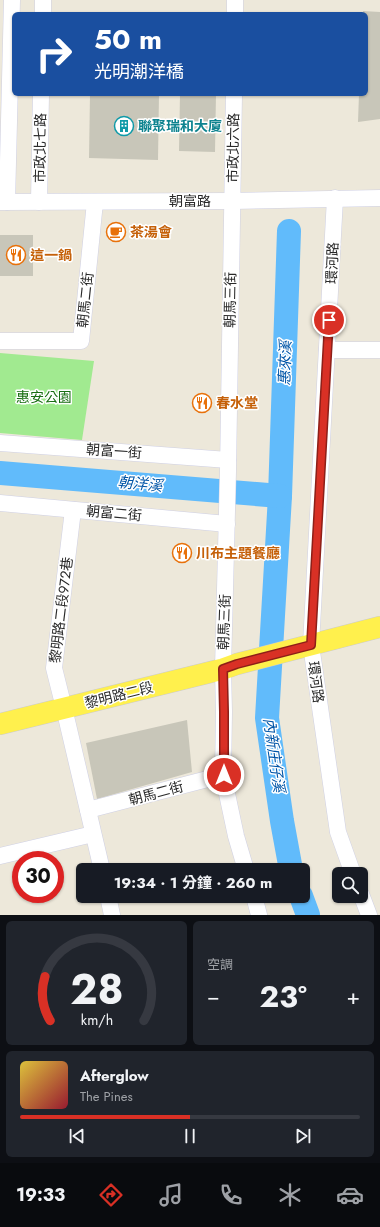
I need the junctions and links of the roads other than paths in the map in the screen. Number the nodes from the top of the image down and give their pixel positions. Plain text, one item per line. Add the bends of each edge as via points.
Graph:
1 (12, 0) edge
2 (43, 0) edge
3 (235, 0) edge
4 (42, 12) edge
5 (235, 12) edge
6 (41, 96) edge
7 (234, 96) edge
8 (335, 198) junction
9 (380, 198) edge
10 (232, 201) junction
11 (3, 202) edge
12 (39, 202) junction
13 (94, 202) junction
14 (0, 340) edge
15 (327, 350) junction
16 (380, 350) edge
17 (0, 443) edge
18 (228, 465) junction
19 (0, 503) edge
20 (73, 510) junction
21 (227, 519) junction
22 (380, 627) edge
23 (307, 646) junction
24 (230, 667) junction
25 (64, 708) junction
26 (0, 724) edge
27 (224, 775) junction
28 (88, 810) junction
29 (93, 834) junction
30 (0, 856) edge
31 (100, 863) edge
32 (244, 863) edge
33 (350, 867) edge
34 (109, 903) edge
35 (256, 903) edge
36 (364, 903) edge
37 (380, 912) edge
38 (112, 915) edge
39 (260, 915) edge
40 (368, 915) edge

1 - 11 street
2 - 4 street
3 - 5 street
6 - 12 street, 市政北七路
7 - 10 street, 市政北六路
8 - 9 street, 朝富路
8 - 10 street, 朝富路
8 - 15 street, 環河路
10 - 13 street, 朝富路
10 - 18 street, 朝馬三街
11 - 12 street, 朝富路
12 - 13 street, 朝富路
13 - 14 street, 朝馬二街 via 81,341
15 - 16 street
15 - 23 street, 環河路
17 - 18 street, 朝富一街
18 - 21 street, 朝馬三街
19 - 20 street, 朝富二街
20 - 21 street, 朝富二街
20 - 25 street, 黎明路二段972巷 via 54,668
21 - 24 street, 朝馬三街
22 - 23 main road
23 - 24 main road, 黎明路二段
23 - 33 street, 環河路 via 338,832
24 - 25 main road, 黎明路二段
24 - 27 street, 朝馬三街 via 224,712
25 - 26 main road, 黎明路二段
25 - 28 street
27 - 28 street, 朝馬二街
27 - 32 street, 朝馬三街
28 - 29 street
29 - 30 street
29 - 31 street
34 - 38 street
35 - 39 street
36 - 40 street
37 - 40 street

